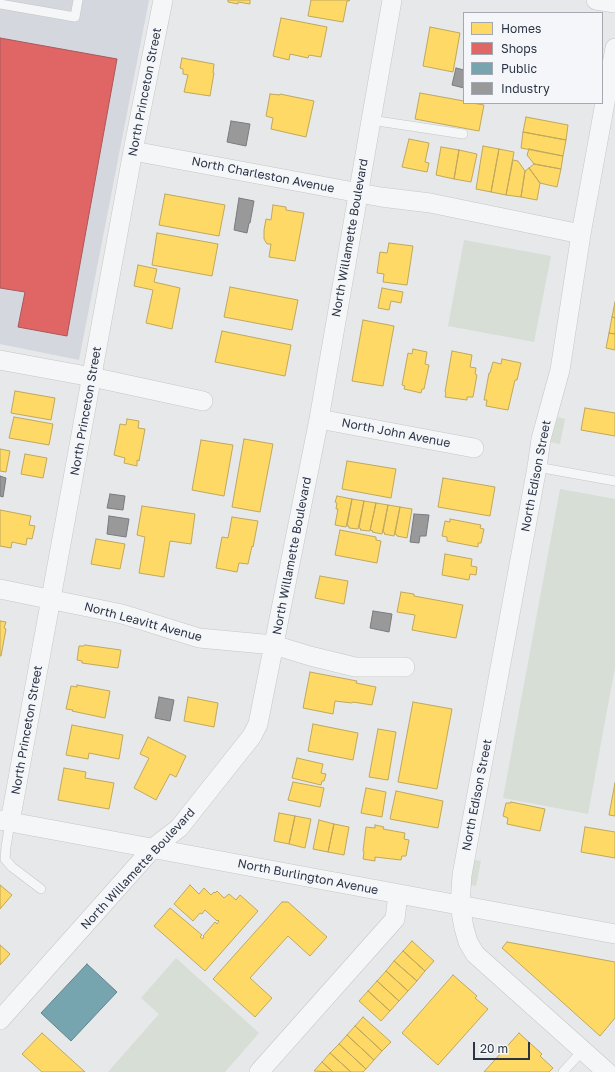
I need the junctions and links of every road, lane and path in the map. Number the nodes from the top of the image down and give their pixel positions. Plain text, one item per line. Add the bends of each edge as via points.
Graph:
1 (78, 0) edge
2 (163, 0) edge
3 (392, 0) edge
4 (596, 0) edge
5 (615, 3) edge
6 (0, 4) edge
7 (615, 48) edge
8 (371, 120) junction
9 (463, 134) dead end
10 (133, 151) junction
11 (358, 193) junction
12 (581, 234) junction
13 (0, 360) edge
14 (92, 377) junction
15 (202, 401) dead end
16 (319, 419) junction
17 (474, 448) dead end
18 (537, 467) junction
19 (615, 481) edge
20 (0, 589) edge
21 (51, 599) junction
22 (274, 645) junction
23 (404, 667) dead end
24 (5, 821) edge
25 (153, 848) junction
26 (41, 889) dead end
27 (398, 894) junction
28 (460, 906) junction
29 (615, 934) edge
30 (0, 1020) edge
31 (583, 1050) junction
32 (262, 1071) edge
33 (563, 1072) edge
34 (607, 1072) edge

1 - 6 lane via 75,17
2 - 10 street, North Princeton Street
3 - 8 street, North Willamette Boulevard
4 - 5 street
7 - 12 street, North Edison Street
8 - 9 lane
8 - 11 street, North Willamette Boulevard
10 - 11 street, North Charleston Avenue
10 - 14 street, North Princeton Street
11 - 12 street, North Charleston Avenue via 430,204
11 - 16 street, North Willamette Boulevard
12 - 18 street, North Edison Street via 560,370 541,440
13 - 14 street
14 - 15 street
14 - 21 street, North Princeton Street
16 - 17 street, North John Avenue
16 - 22 street, North Willamette Boulevard
18 - 19 lane
18 - 28 street, North Edison Street via 462,876
20 - 21 street, North Leavitt Avenue
21 - 22 street, North Leavitt Avenue via 122,614 199,638
21 - 24 street, North Princeton Street
22 - 23 street, North Leavitt Avenue via 355,667
22 - 25 street, North Willamette Boulevard via 255,731 180,828
24 - 25 street, North Burlington Avenue
24 - 26 lane via 5,859
25 - 27 street, North Burlington Avenue
25 - 30 street, North Willamette Boulevard
27 - 28 street, North Burlington Avenue
27 - 32 street via 395,919
28 - 29 street, North Burlington Avenue
28 - 31 street, North Edison Street via 468,942 475,954
31 - 33 lane
31 - 34 street, North Edison Street

